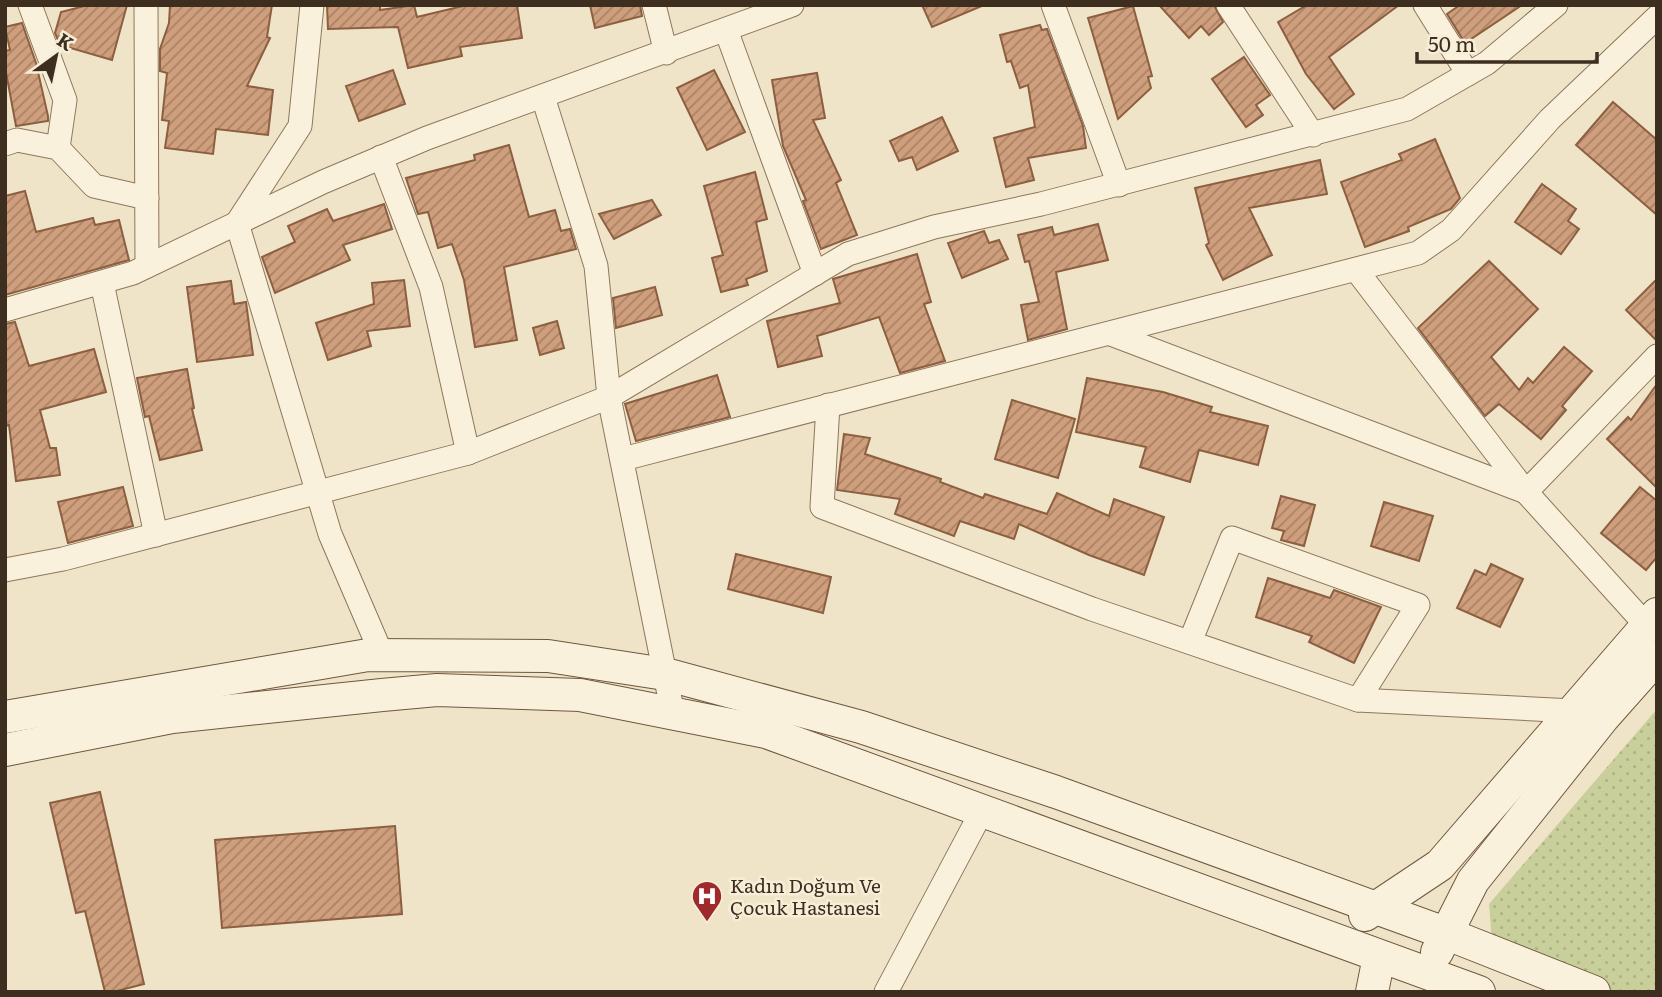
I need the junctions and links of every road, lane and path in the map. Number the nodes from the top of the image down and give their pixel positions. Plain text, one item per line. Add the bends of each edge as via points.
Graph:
1 (30, 5) edge
2 (146, 5) edge
3 (312, 5) edge
4 (654, 5) edge
5 (792, 5) edge
6 (1053, 5) edge
7 (1228, 5) edge
8 (1425, 5) edge
9 (1556, 5) edge
10 (1657, 17) edge
11 (726, 30) junction
12 (666, 53) junction
13 (1468, 74) junction
14 (543, 97) junction
15 (1313, 135) junction
16 (5, 144) edge
17 (58, 148) junction
18 (381, 157) junction
19 (1119, 185) junction
20 (147, 198) junction
21 (237, 223) junction
22 (147, 266) junction
23 (1357, 271) junction
24 (815, 274) junction
25 (102, 283) junction
26 (5, 310) edge
27 (1111, 334) junction
28 (1657, 356) edge
29 (609, 397) junction
30 (828, 405) junction
31 (468, 453) junction
32 (623, 459) junction
33 (1526, 492) junction
34 (318, 494) junction
35 (156, 535) junction
36 (6, 568) edge
37 (1652, 620) edge
38 (1190, 642) junction
39 (382, 655) junction
40 (1657, 657) edge
41 (665, 674) junction
42 (1358, 700) junction
43 (1574, 711) junction
44 (673, 714) junction
45 (5, 718) edge
46 (5, 750) edge
47 (982, 811) junction
48 (1376, 908) junction
49 (1446, 933) junction
50 (1331, 937) junction
51 (1379, 957) junction
52 (1429, 972) junction
53 (886, 992) edge
54 (1373, 992) edge
55 (1479, 992) edge
56 (1594, 992) edge

1 - 17 street via 65,100
2 - 20 street
3 - 21 street via 300,126
4 - 12 street
5 - 11 street
6 - 19 street
7 - 15 street
8 - 13 street
9 - 13 street
10 - 23 street via 1550,119 1451,230 1418,253
11 - 12 street
11 - 24 street
12 - 14 street
13 - 15 street via 1407,110
14 - 18 street
14 - 29 street via 596,266
15 - 19 street
16 - 17 street via 17,140
17 - 20 street via 94,186
18 - 21 street
18 - 31 street via 431,287
19 - 24 street via 934,227 848,254
20 - 22 street
21 - 22 street
21 - 34 street
22 - 25 street
23 - 27 street
23 - 33 street
24 - 29 street
25 - 26 street
25 - 35 street
27 - 30 street
27 - 33 street
28 - 33 street
29 - 31 street
29 - 32 street
30 - 32 street
30 - 38 street via 822,507
31 - 34 street
32 - 41 street
33 - 37 street
34 - 35 street
34 - 39 street via 330,534
35 - 36 street
37 - 43 main road
38 - 42 street
38 - 42 street via 1232,538 1418,605
39 - 41 main road via 548,656
39 - 45 main road
40 - 49 main road via 1473,881
41 - 44 street
41 - 48 main road via 861,727
42 - 43 street
43 - 48 main road via 1440,864
44 - 46 main road via 580,695 437,690 172,717
44 - 47 main road via 766,732
47 - 50 main road
47 - 53 street
48 - 49 main road
48 - 50 main road
49 - 52 main road
49 - 56 main road
50 - 51 main road
51 - 52 main road
51 - 54 main road
52 - 55 main road

